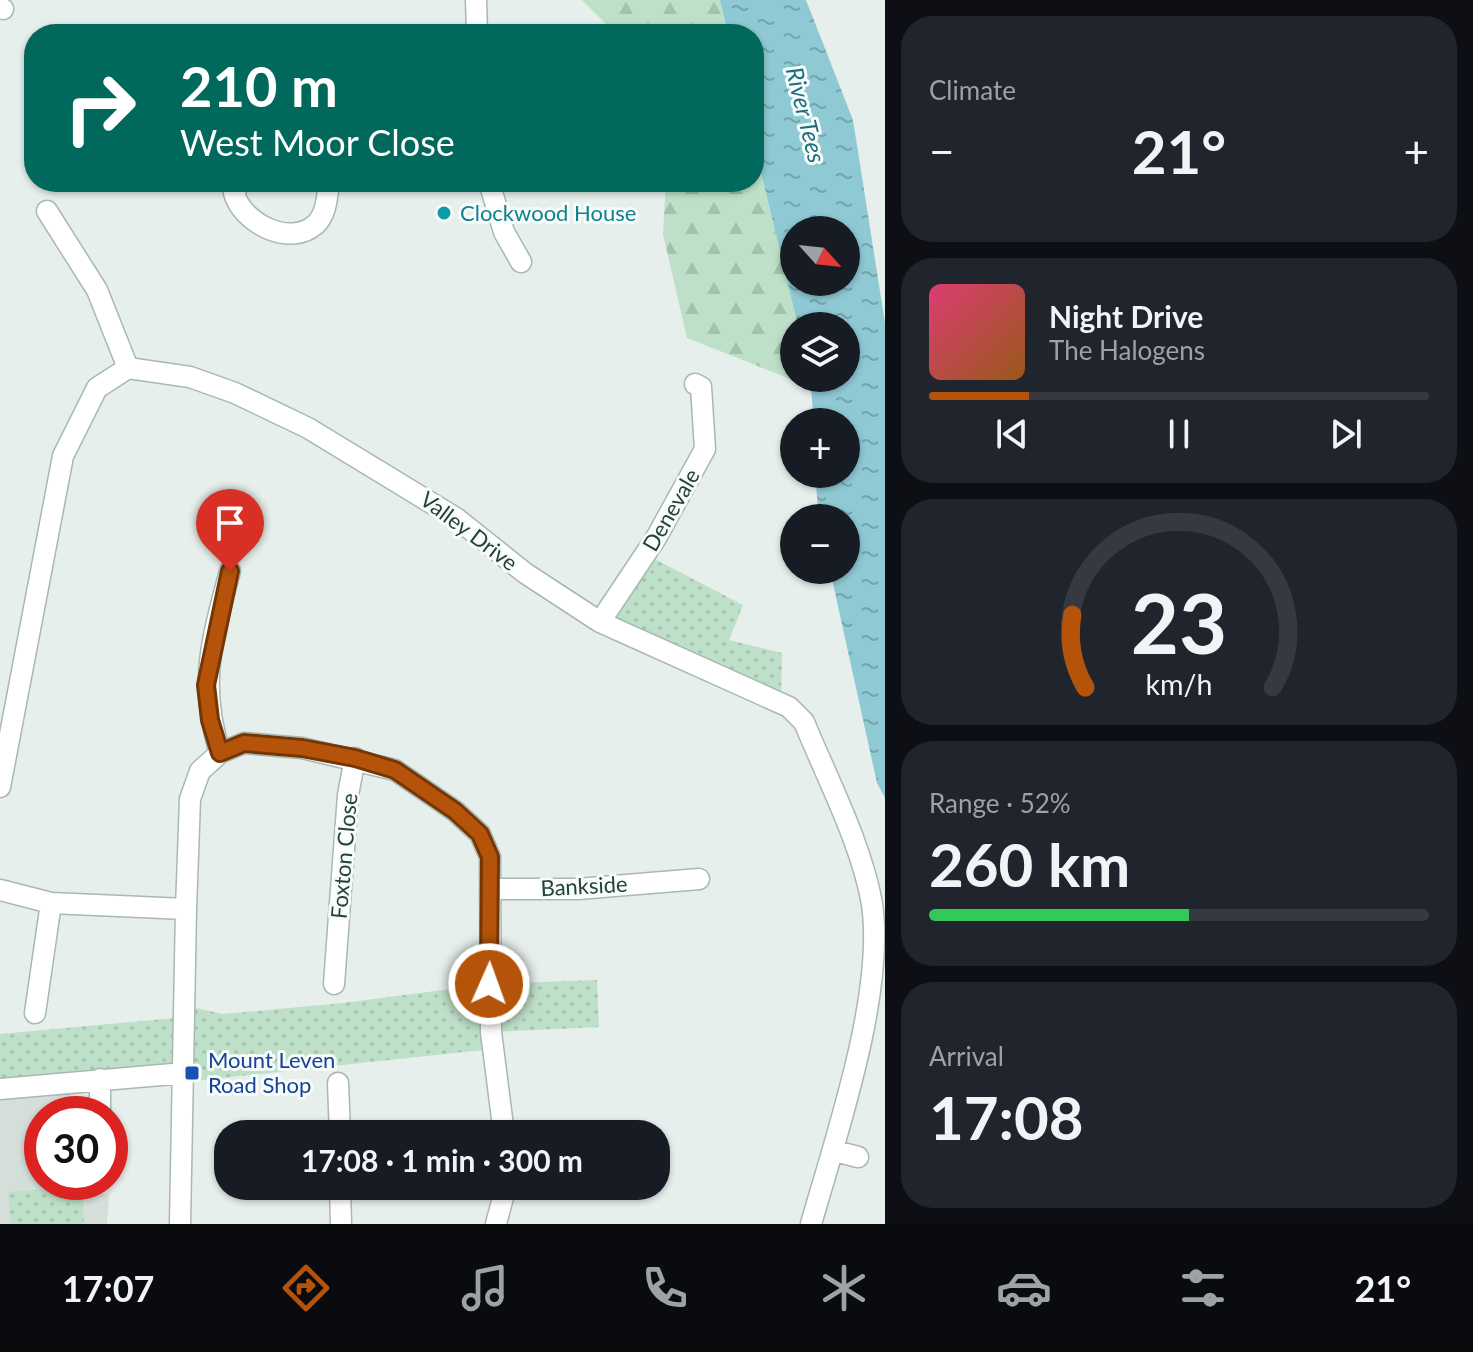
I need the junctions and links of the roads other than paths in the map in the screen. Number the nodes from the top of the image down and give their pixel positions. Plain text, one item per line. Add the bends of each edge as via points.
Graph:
1 (476, 0) edge
2 (477, 24) edge
3 (235, 192) edge
4 (328, 192) edge
5 (492, 192) edge
6 (47, 220) dead end
7 (522, 255) dead end
8 (128, 368) junction
9 (694, 387) dead end
10 (230, 571) dead end
11 (600, 622) junction
12 (220, 753) junction
13 (355, 758) junction
14 (0, 787) edge
15 (699, 879) dead end
16 (492, 889) junction
17 (0, 890) edge
18 (51, 903) junction
19 (186, 909) junction
20 (334, 984) dead end
21 (35, 1013) dead end
22 (184, 1073) junction
23 (100, 1079) junction
24 (338, 1083) dead end
25 (0, 1089) edge
26 (100, 1096) edge
27 (335, 1120) edge
28 (502, 1120) edge
29 (835, 1151) junction
30 (858, 1157) dead end
31 (340, 1200) edge
32 (502, 1200) edge
33 (180, 1224) edge
34 (341, 1224) edge
35 (496, 1224) edge
36 (811, 1224) edge

1 - 2 street
3 - 4 street via 237,205 255,223 292,233 315,224
5 - 7 street via 504,232
6 - 8 street via 97,290
8 - 11 street, Valley Drive via 190,377 308,428 456,518 525,573
8 - 14 street via 97,388 63,456
9 - 11 street, Denevale via 705,449 656,538
10 - 12 street via 213,598 206,685
11 - 29 street, Valley Drive via 789,707 804,722 872,904 874,971
12 - 13 street via 244,743
12 - 19 street via 200,771 190,799
13 - 16 street via 395,770 480,834 490,857
13 - 20 street, Foxton Close via 327,956
15 - 16 street, Bankside via 675,871 578,889
16 - 28 street via 490,1016
17 - 18 street
18 - 19 street
18 - 21 street via 30,985
19 - 22 street
22 - 23 street
22 - 33 street
23 - 25 street
23 - 26 street
24 - 27 street via 331,1108
29 - 30 street
29 - 36 street, Valley Drive
31 - 34 street
32 - 35 street

